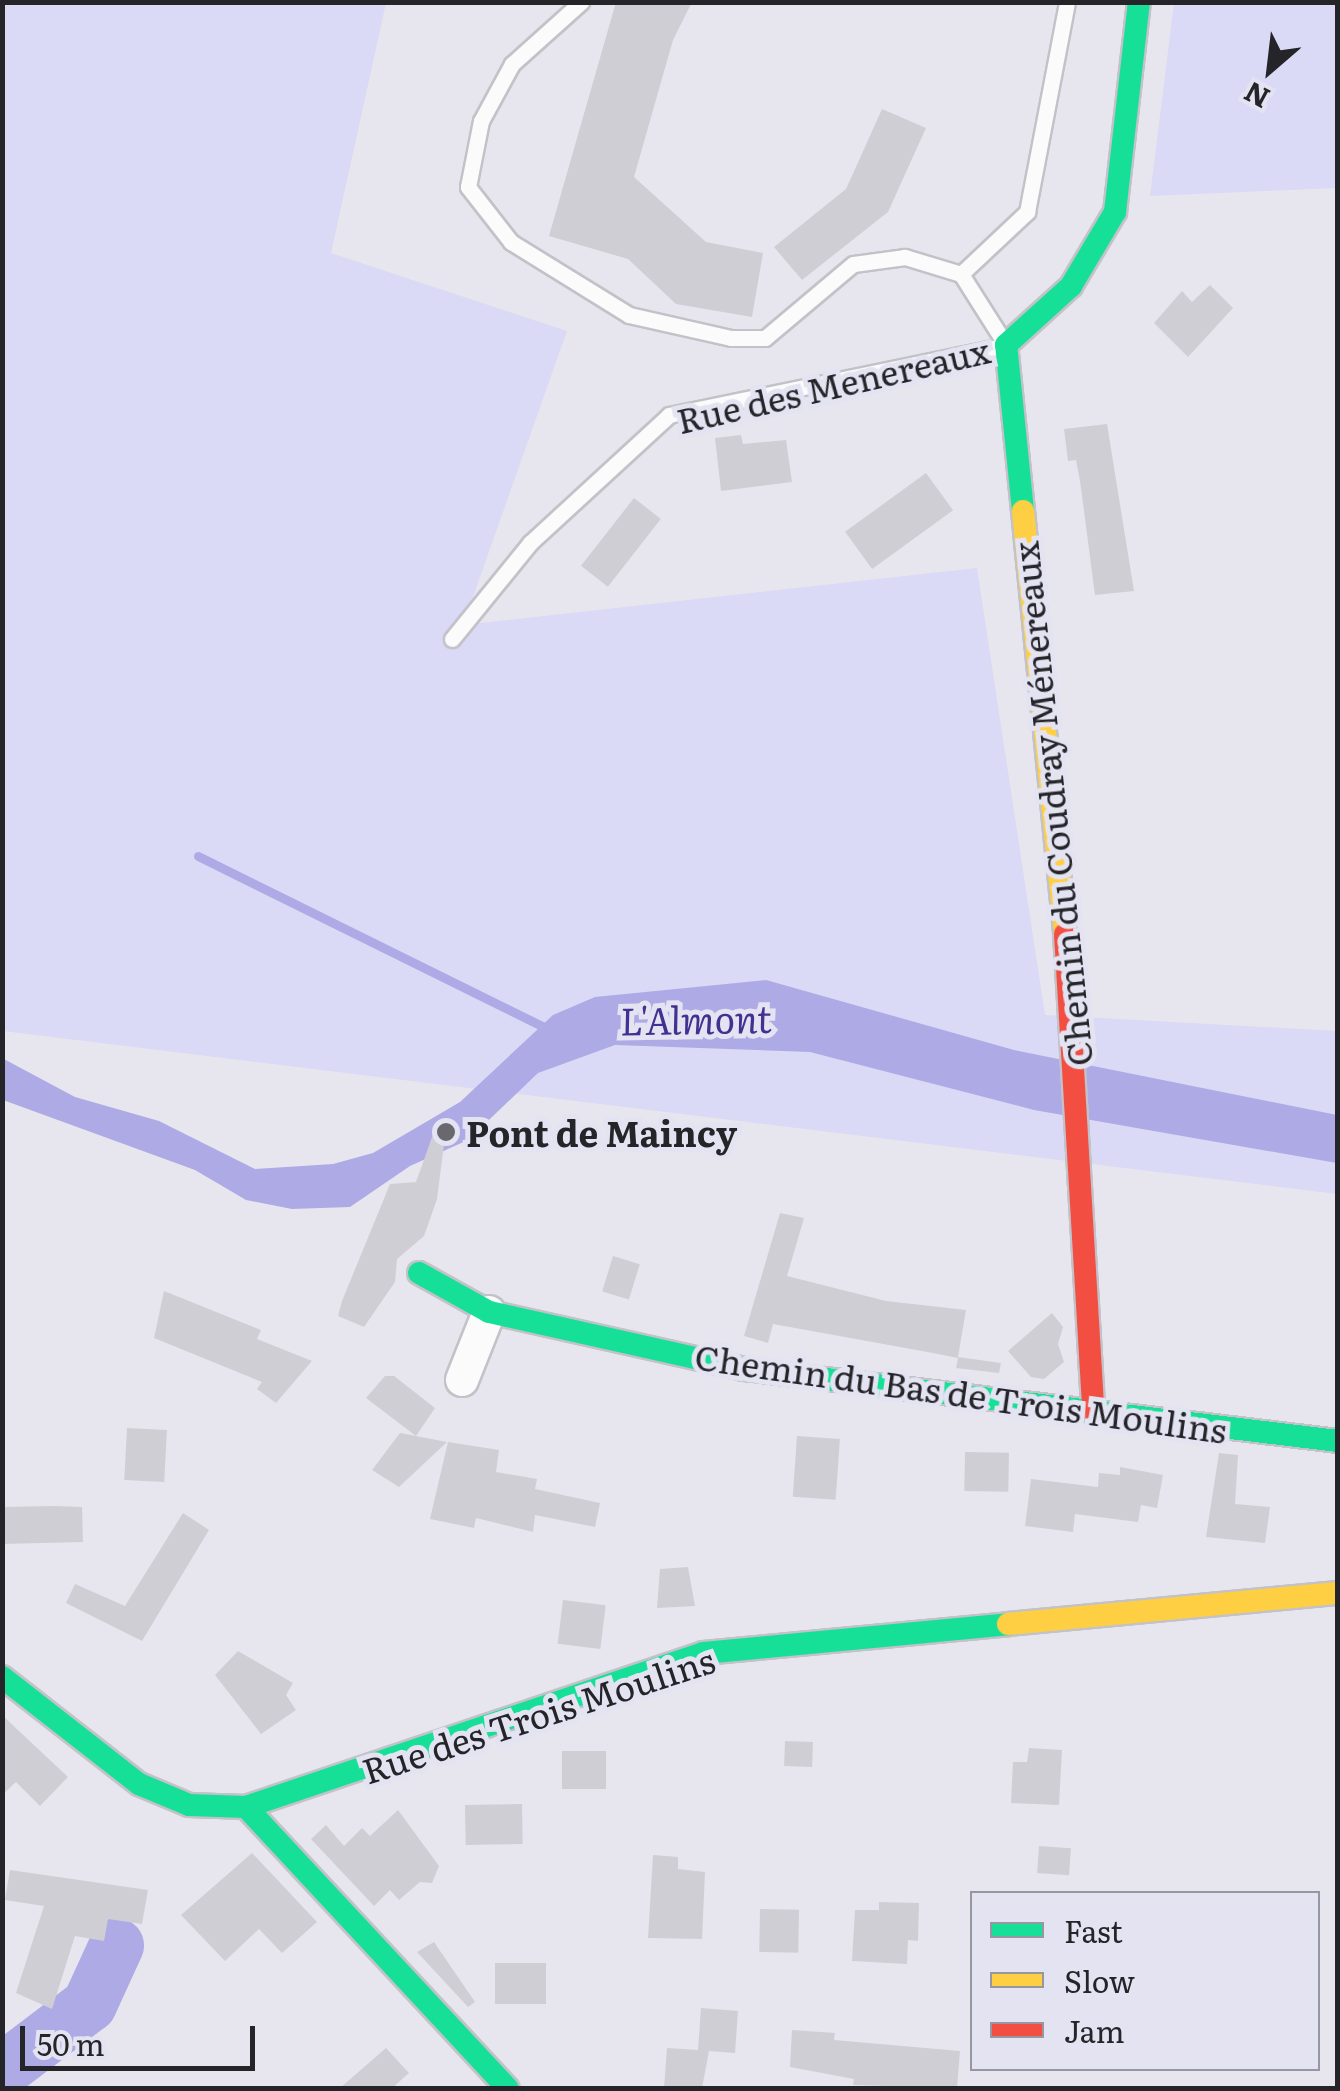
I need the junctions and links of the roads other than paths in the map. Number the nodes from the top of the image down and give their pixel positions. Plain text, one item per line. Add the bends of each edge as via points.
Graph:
1 (581, 2) edge
2 (1066, 2) edge
3 (1139, 2) edge
4 (960, 274) junction
5 (1006, 346) junction
6 (452, 639) dead end
7 (418, 1273) dead end
8 (488, 1312) junction
9 (462, 1380) dead end
10 (1093, 1412) junction
11 (1338, 1441) edge
12 (1338, 1593) edge
13 (2, 1677) edge
14 (246, 1807) junction
15 (507, 2088) edge

1 - 4 lane via 512,64 481,121 468,187 511,242 628,315 730,338 765,338 853,264 904,257
2 - 4 lane via 1027,212
3 - 5 street via 1116,212 1071,286
4 - 5 lane
5 - 6 lane, Rue des Menereaux via 669,415 530,543
5 - 10 street, Chemin du Coudray Ménereaux via 1077,1050
7 - 8 street, Chemin du Bas de Trois Moulins
8 - 9 street
8 - 10 street, Chemin du Bas de Trois Moulins via 744,1369
10 - 11 street, Chemin du Bas de Trois Moulins
12 - 14 street, Rue des Trois Moulins via 704,1653
13 - 14 street via 138,1784 188,1805
14 - 15 street

